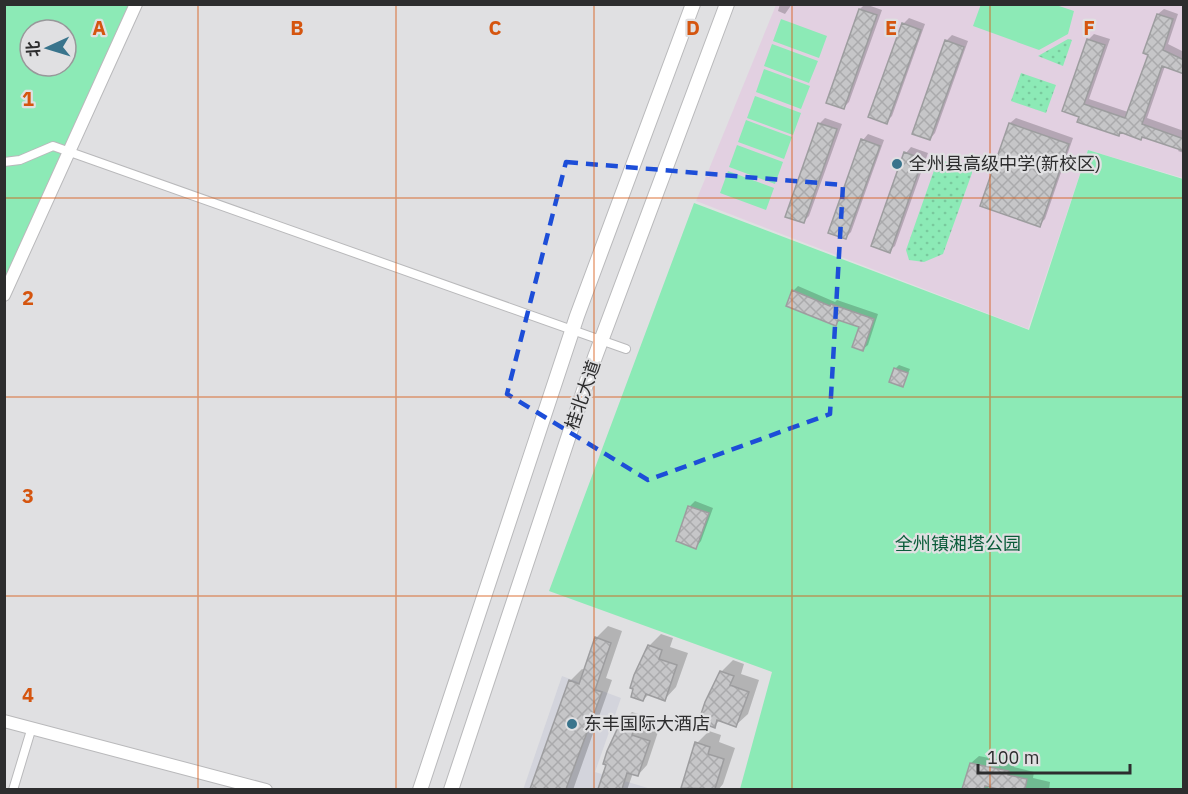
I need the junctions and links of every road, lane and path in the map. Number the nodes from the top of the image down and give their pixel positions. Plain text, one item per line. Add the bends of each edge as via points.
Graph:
1 (136, 4) edge
2 (693, 4) edge
3 (727, 4) edge
4 (69, 154) junction
5 (4, 162) edge
6 (4, 295) edge
7 (573, 329) junction
8 (602, 340) junction
9 (626, 349) dead end
10 (4, 721) edge
11 (32, 727) junction
12 (14, 789) edge
13 (266, 789) edge
14 (420, 789) edge
15 (451, 789) edge

1 - 4 main road
2 - 7 main road, 桂北大道
3 - 8 main road, 桂北大道
4 - 5 street via 50,146 24,159
4 - 6 main road
4 - 7 street
7 - 8 street
7 - 14 main road, 桂北大道
8 - 9 street
8 - 15 main road, 桂北大道
10 - 11 main road
11 - 12 street
11 - 13 main road

